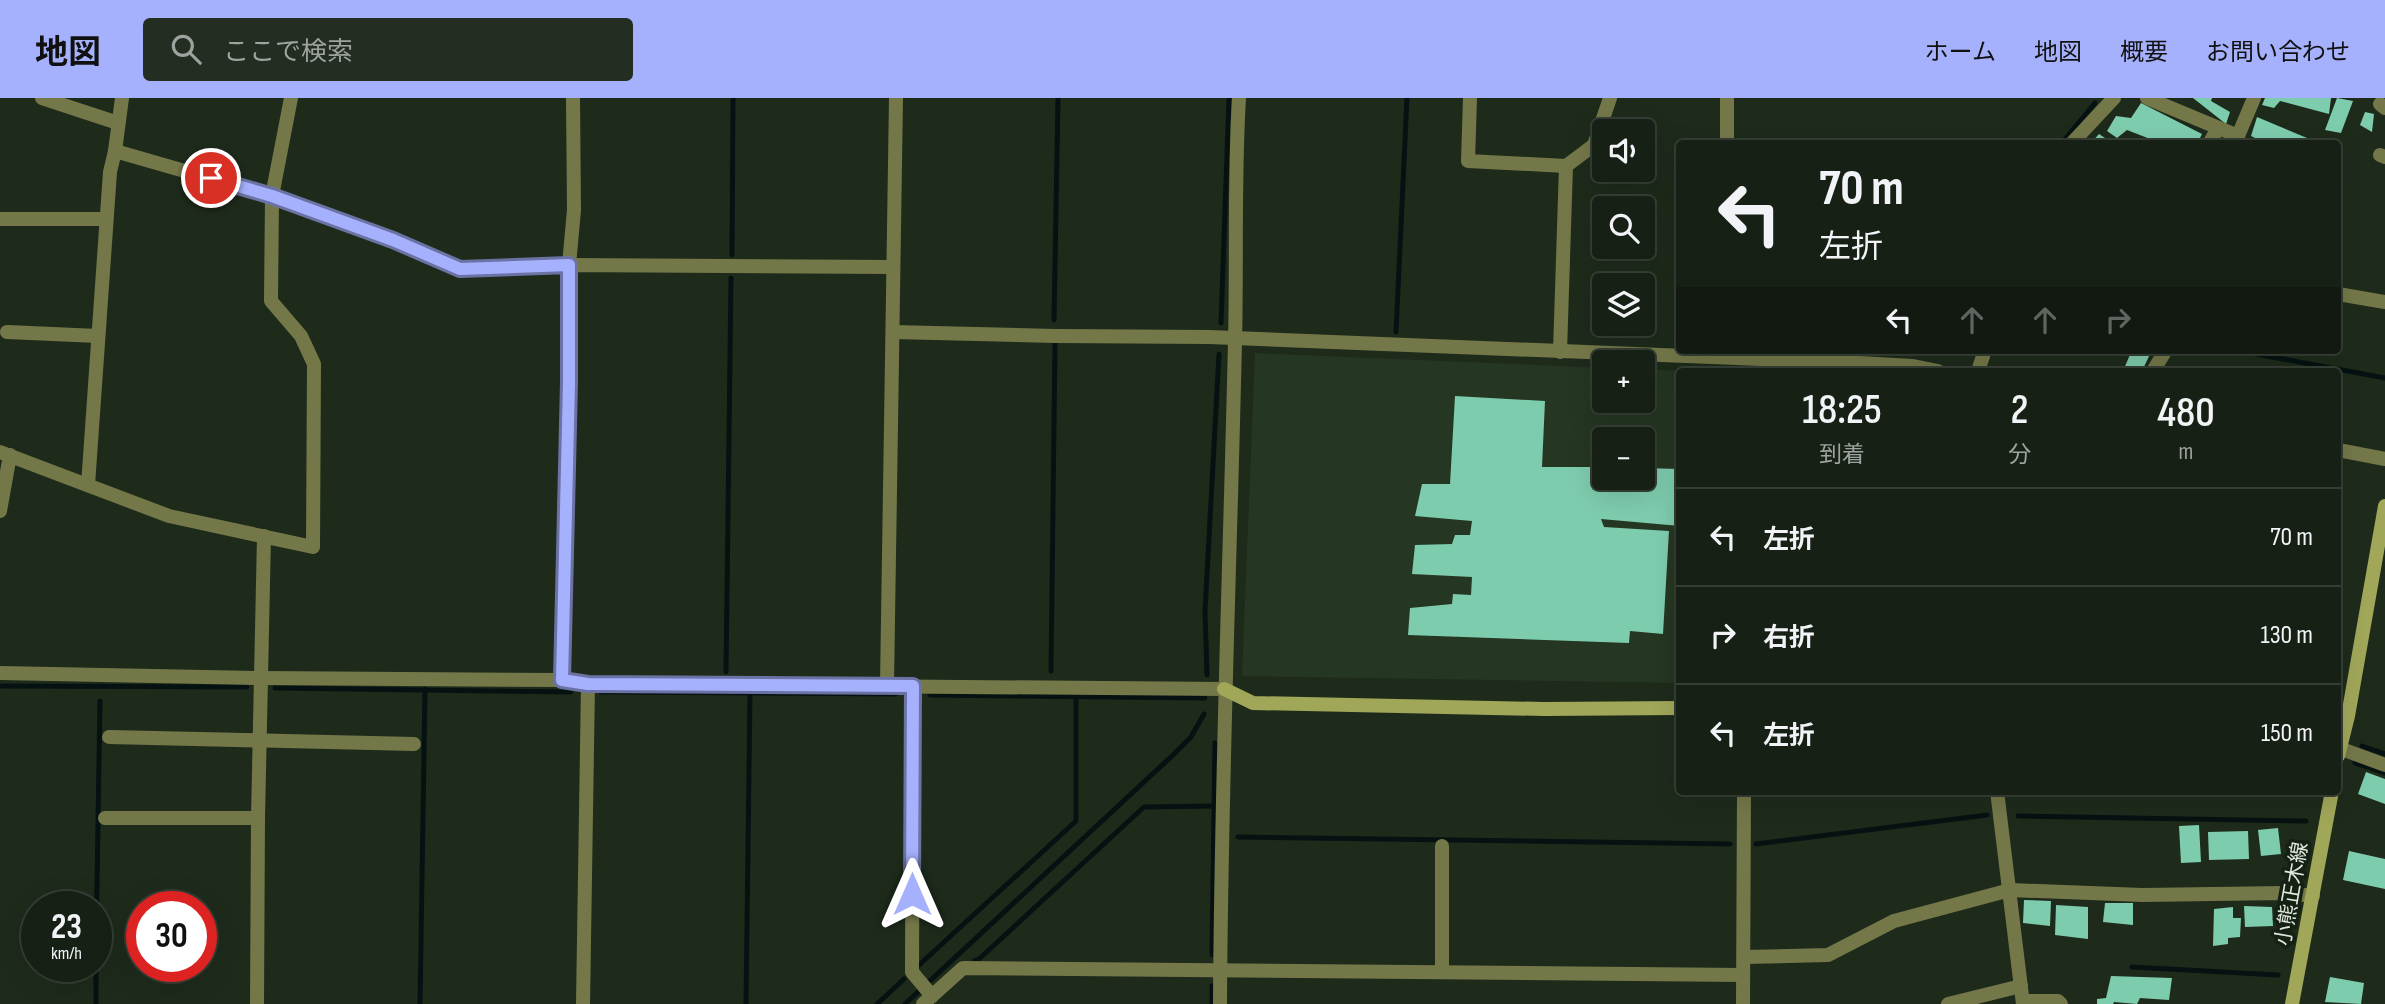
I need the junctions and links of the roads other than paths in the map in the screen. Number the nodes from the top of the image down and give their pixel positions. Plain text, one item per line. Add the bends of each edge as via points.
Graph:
1 (42, 98) edge
2 (122, 98) edge
3 (291, 98) edge
4 (573, 98) edge
5 (896, 98) edge
6 (1239, 98) edge
7 (1470, 98) edge
8 (1610, 98) edge
9 (1727, 98) edge
10 (2114, 98) edge
11 (2147, 98) edge
12 (2254, 98) edge
13 (118, 123) junction
14 (2218, 128) junction
15 (1727, 140) edge
16 (2075, 140) edge
17 (2211, 140) edge
18 (115, 151) junction
19 (1566, 166) junction
20 (272, 196) junction
21 (0, 219) edge
22 (106, 219) junction
23 (569, 265) junction
24 (892, 267) junction
25 (2341, 295) edge
26 (2385, 303) edge
27 (7, 332) dead end
28 (893, 332) junction
29 (98, 336) junction
30 (1235, 340) junction
31 (1560, 352) junction
32 (1759, 360) edge
33 (1923, 368) edge
34 (2341, 451) edge
35 (5, 453) edge
36 (2385, 459) edge
37 (88, 485) junction
38 (2385, 506) edge
39 (0, 511) edge
40 (264, 536) junction
41 (0, 673) edge
42 (261, 678) junction
43 (562, 680) junction
44 (588, 684) junction
45 (887, 685) junction
46 (913, 686) junction
47 (1224, 689) junction
48 (1676, 708) edge
49 (2343, 716) edge
50 (2341, 734) edge
51 (109, 737) dead end
52 (260, 741) junction
53 (414, 744) dead end
54 (2341, 753) edge
55 (2385, 765) edge
56 (1744, 795) edge
57 (1998, 795) edge
58 (2331, 795) edge
59 (105, 818) dead end
60 (258, 818) junction
61 (1442, 846) dead end
62 (2010, 890) junction
63 (2313, 896) junction
64 (1744, 957) junction
65 (1220, 971) junction
66 (1442, 972) junction
67 (1743, 975) junction
68 (928, 997) edge
69 (2023, 997) edge
70 (257, 1004) edge
71 (583, 1004) edge
72 (1220, 1004) edge
73 (1742, 1004) edge
74 (1948, 1004) edge
75 (2061, 1004) edge
76 (2292, 1004) edge

1 - 13 street
2 - 13 street
3 - 20 street
4 - 23 street via 574,210
5 - 24 street
6 - 30 street
7 - 19 street via 1468,161
8 - 19 street via 1594,145
9 - 15 street
10 - 16 street
11 - 14 street
12 - 14 street via 2238,136
13 - 18 street
14 - 17 street
18 - 20 street
18 - 22 street
19 - 31 street
20 - 23 street via 460,269
20 - 40 street via 271,301 301,336 314,364 313,547
21 - 22 street
22 - 29 street
23 - 24 street
23 - 43 street
24 - 28 street
25 - 26 street
27 - 29 street
28 - 30 street
28 - 45 street
29 - 37 street
30 - 31 street
30 - 47 street
31 - 32 street
32 - 33 street
34 - 36 street
35 - 37 street
35 - 39 street
37 - 40 street via 169,516
38 - 49 main road
40 - 42 street
41 - 42 street
42 - 43 street
42 - 52 street
43 - 44 street
44 - 45 street
44 - 71 street
45 - 46 street
46 - 47 street
46 - 68 street via 912,972
47 - 48 main road via 1253,703
47 - 65 street
49 - 50 main road
51 - 52 street
52 - 53 street
52 - 60 street
54 - 55 street
56 - 64 street
57 - 62 street
58 - 63 main road, 小熊正木線
59 - 60 street
60 - 70 street
61 - 66 street
62 - 63 street
62 - 64 street via 1894,921 1828,955
62 - 69 street
63 - 76 main road, 小熊正木線
64 - 67 street
65 - 66 street
65 - 68 street via 963,968
65 - 72 street
66 - 67 street
67 - 73 street
69 - 74 street
69 - 75 street

